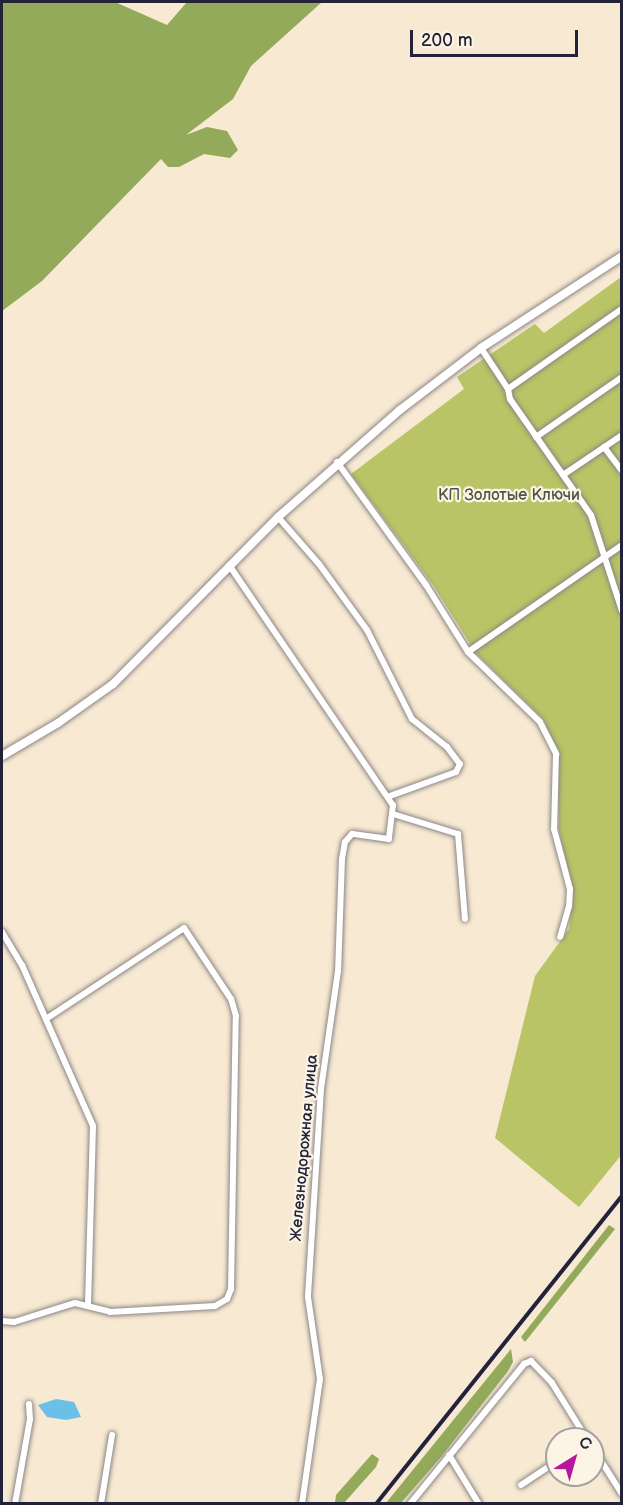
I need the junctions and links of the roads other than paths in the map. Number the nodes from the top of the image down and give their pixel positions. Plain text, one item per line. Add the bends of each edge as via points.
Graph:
1 (621, 256) edge
2 (621, 309) edge
3 (481, 348) junction
4 (621, 377) edge
5 (508, 389) junction
6 (621, 435) edge
7 (536, 437) junction
8 (604, 447) junction
9 (338, 462) junction
10 (621, 471) edge
11 (563, 476) junction
12 (278, 517) junction
13 (621, 545) edge
14 (605, 557) junction
15 (229, 565) junction
16 (621, 610) edge
17 (468, 652) junction
18 (2, 756) edge
19 (390, 796) junction
20 (393, 814) junction
21 (465, 919) dead end
22 (2, 932) edge
23 (560, 937) dead end
24 (46, 1019) junction
25 (88, 1306) junction
26 (2, 1321) edge
27 (28, 1404) dead end
28 (579, 1427) edge
29 (112, 1435) dead end
30 (449, 1455) junction
31 (605, 1468) edge
32 (545, 1469) edge
33 (521, 1485) dead end
34 (621, 1494) edge
35 (15, 1503) edge
36 (101, 1503) edge
37 (302, 1503) edge
38 (410, 1503) edge
39 (479, 1503) edge

1 - 3 street
2 - 5 street
3 - 5 street
3 - 9 street
4 - 7 street
5 - 7 street via 510,399
6 - 8 street
7 - 11 street
8 - 10 street
8 - 11 street
9 - 12 street
9 - 17 street via 426,585
11 - 14 street via 591,515
12 - 15 street
12 - 19 street via 319,564 367,630 412,719 447,747 460,764 456,772
13 - 14 street
14 - 16 street
14 - 17 street
15 - 18 street via 112,684 58,723
15 - 19 street
17 - 23 street via 540,722 556,754 554,829 570,889
19 - 20 street
20 - 21 street via 458,834
20 - 37 street, Железнодорожная улица via 389,838 352,834 345,842 342,859 338,971 321,1089 308,1297 320,1378
22 - 24 street
24 - 25 street via 93,1126
24 - 25 street via 184,928 231,999 236,1016 230,1295 215,1306 110,1312
25 - 26 street via 66,1304 14,1322
27 - 35 street via 30,1419
28 - 30 street via 539,1366 531,1361 524,1364
29 - 36 street
30 - 38 street
30 - 39 street
31 - 34 street
32 - 33 street

